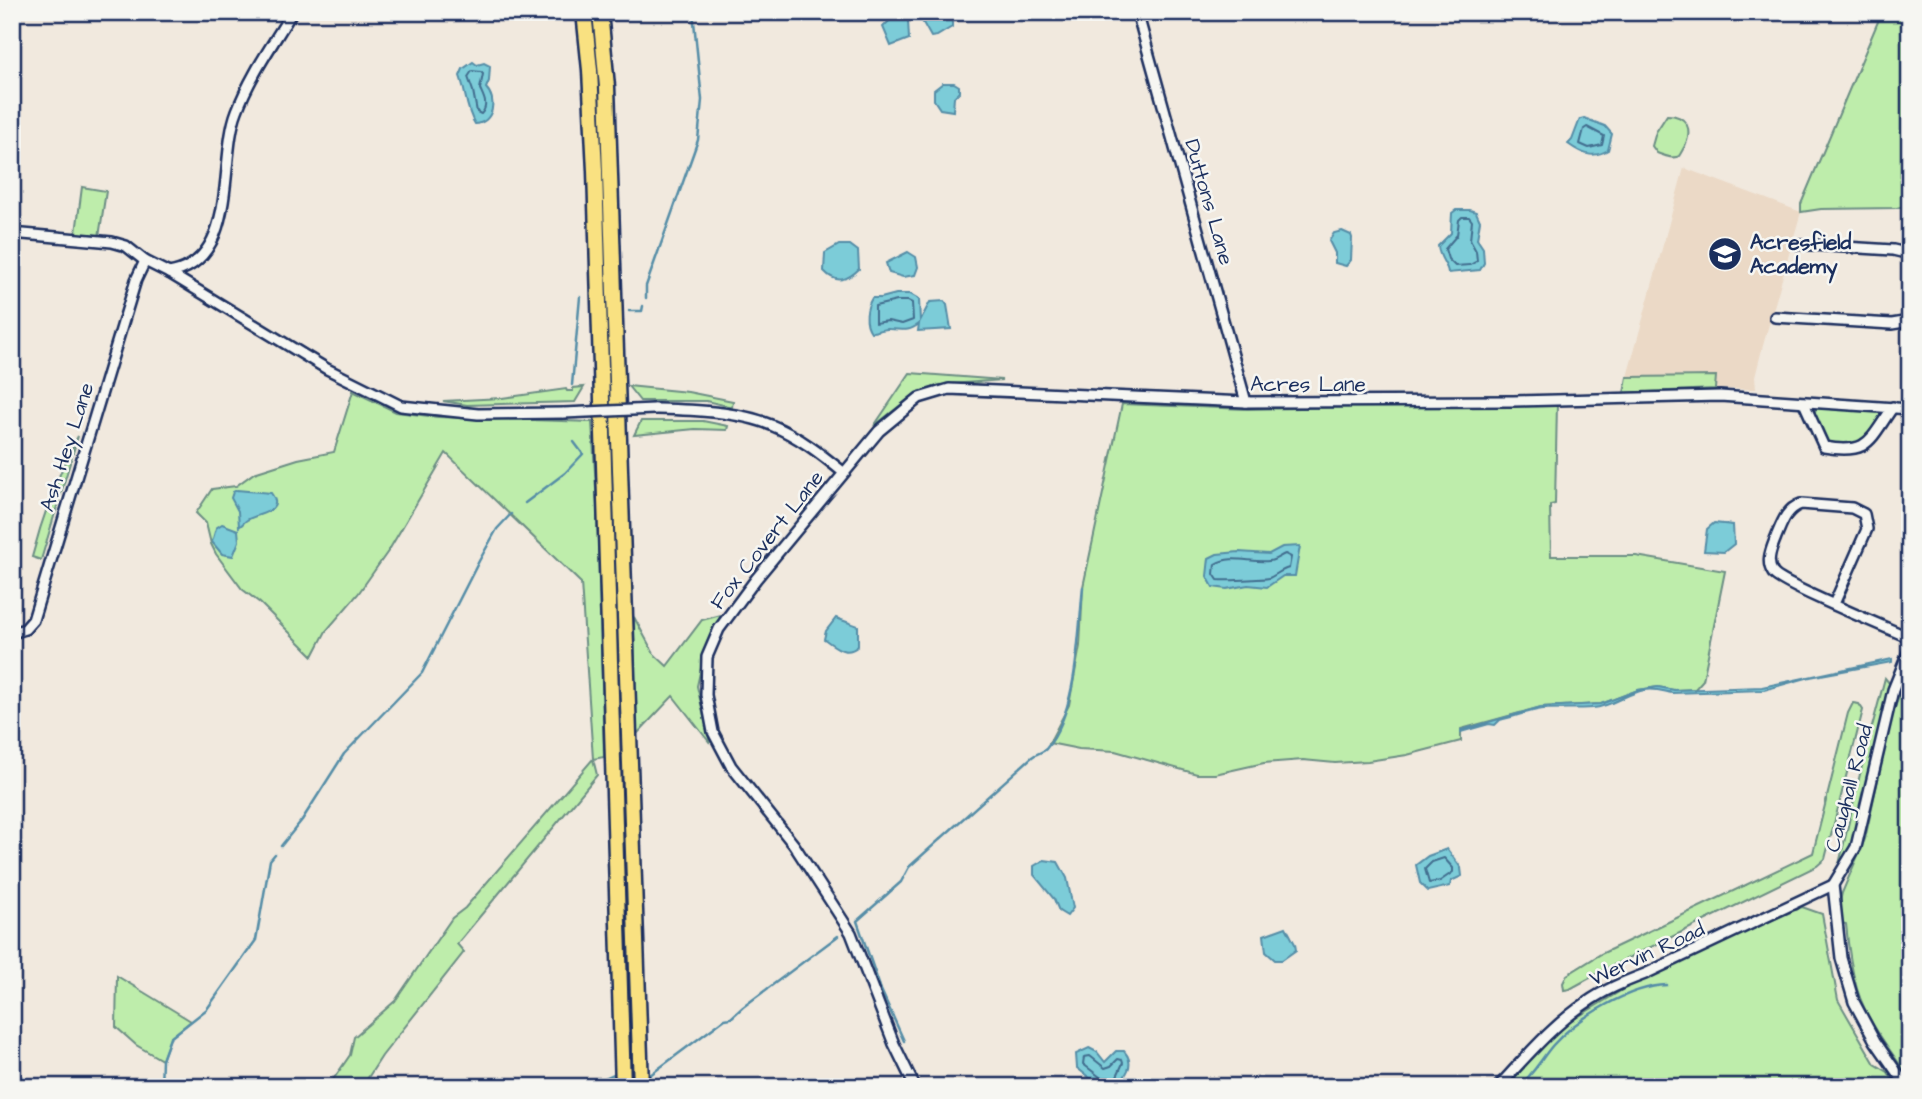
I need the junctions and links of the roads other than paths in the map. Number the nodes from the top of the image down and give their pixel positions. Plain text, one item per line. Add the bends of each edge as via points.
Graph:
1 (292, 12) edge
2 (584, 12) edge
3 (600, 12) edge
4 (1137, 12) edge
5 (12, 233) edge
6 (1796, 244) dead end
7 (1910, 254) edge
8 (145, 261) junction
9 (169, 273) junction
10 (1775, 317) dead end
11 (1910, 321) edge
12 (1246, 402) junction
13 (1804, 403) junction
14 (1893, 407) junction
15 (1910, 409) edge
16 (844, 471) junction
17 (1834, 604) junction
18 (12, 633) edge
19 (1910, 638) edge
20 (1910, 648) edge
21 (1833, 885) junction
22 (623, 1087) edge
23 (641, 1087) edge
24 (915, 1087) edge
25 (1498, 1087) edge
26 (1907, 1087) edge

1 - 9 street via 236,112 229,135 220,222 194,263
2 - 22 highway via 597,212
3 - 23 highway via 607,87
4 - 12 street, Duttons Lane
5 - 8 street, Fox Covert Lane via 112,242 126,246
6 - 7 street
8 - 9 street, Fox Covert Lane
8 - 18 street, Ash Hey Lane via 33,620 26,629
9 - 16 street, Fox Covert Lane, bridge via 327,369 401,406 478,414 710,411 770,424
10 - 11 street via 1892,324
12 - 13 street, Acres Lane via 1720,396
12 - 16 street, Acres Lane via 950,389 919,398 879,431
13 - 14 street, Acres Lane
13 - 14 street via 1824,447 1851,451 1868,440
14 - 15 street, Acres Lane
16 - 24 street, Fox Covert Lane via 719,629 707,657 706,695 713,732 731,766 794,845 850,933
17 - 17 street via 1773,573 1769,555 1788,512 1801,504 1864,513 1867,528
17 - 19 street
20 - 21 street, Caughall Road via 1893,690 1856,847
21 - 25 street, Wervin Road via 1585,1003
21 - 26 street via 1841,958 1854,1002

